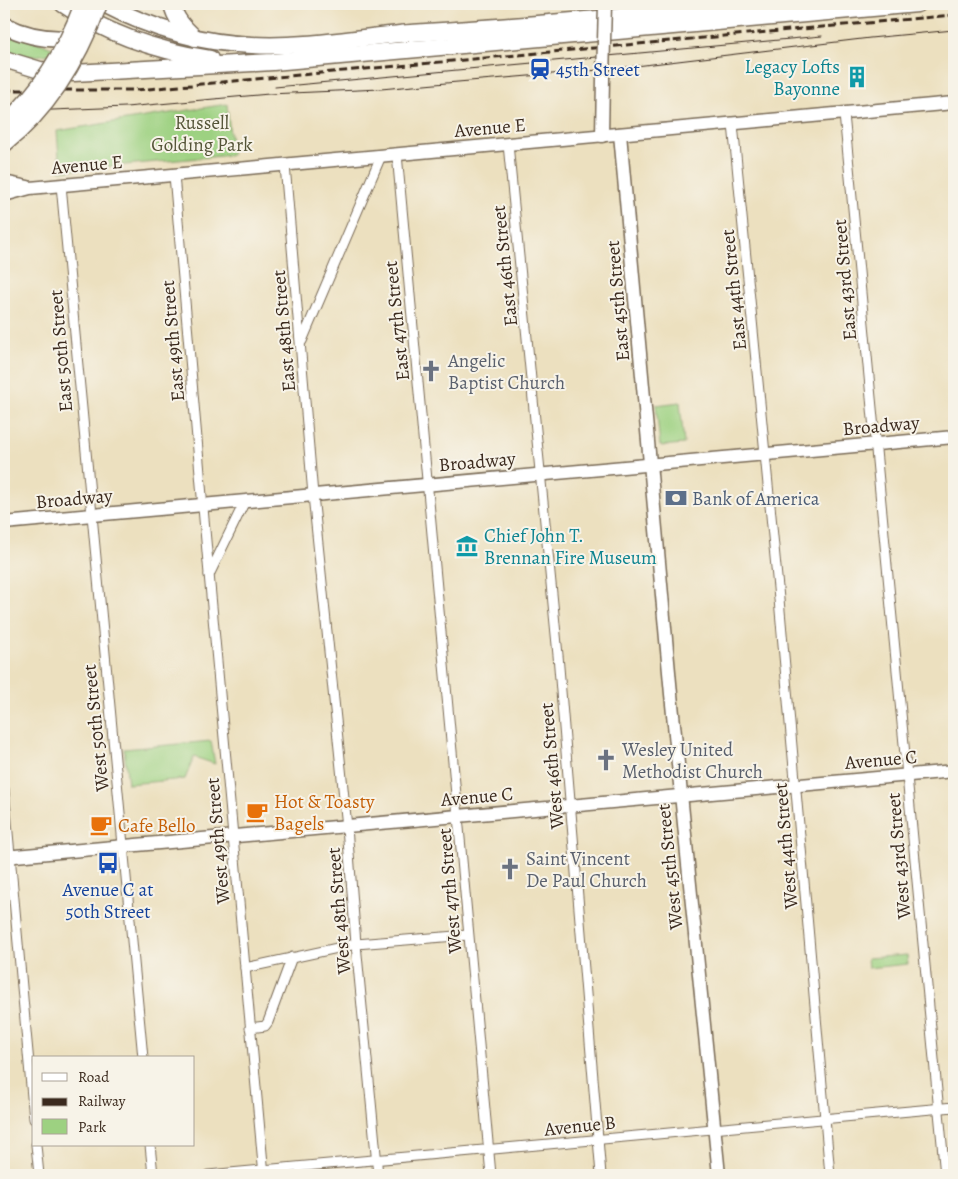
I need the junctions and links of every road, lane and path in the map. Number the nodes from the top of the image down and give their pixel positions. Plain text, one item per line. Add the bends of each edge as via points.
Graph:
1 (63, 4) edge
2 (99, 4) edge
3 (104, 4) edge
4 (172, 4) edge
5 (605, 4) edge
6 (763, 4) edge
7 (917, 4) edge
8 (80, 7) edge
9 (130, 9) edge
10 (4, 24) edge
11 (106, 28) junction
12 (57, 38) junction
13 (195, 38) junction
14 (4, 59) edge
15 (252, 63) junction
16 (954, 104) edge
17 (844, 114) junction
18 (733, 124) junction
19 (4, 125) edge
20 (620, 134) junction
21 (602, 136) junction
22 (4, 144) edge
23 (508, 144) junction
24 (397, 154) junction
25 (381, 156) junction
26 (285, 165) junction
27 (174, 175) junction
28 (4, 182) edge
29 (61, 185) junction
30 (30, 188) junction
31 (4, 195) edge
32 (300, 344) junction
33 (954, 437) edge
34 (875, 444) junction
35 (765, 454) junction
36 (651, 464) junction
37 (540, 474) junction
38 (428, 484) junction
39 (313, 495) junction
40 (245, 501) junction
41 (203, 505) junction
42 (91, 515) junction
43 (4, 523) edge
44 (209, 576) junction
45 (954, 771) edge
46 (906, 776) junction
47 (796, 786) junction
48 (4, 789) edge
49 (681, 796) junction
50 (571, 806) junction
51 (459, 816) junction
52 (347, 827) junction
53 (233, 837) junction
54 (124, 847) junction
55 (7, 856) edge
56 (468, 935) junction
57 (356, 944) junction
58 (292, 957) junction
59 (245, 968) junction
60 (250, 1028) junction
61 (143, 1056) edge
62 (32, 1100) edge
63 (954, 1107) edge
64 (938, 1108) junction
65 (825, 1119) junction
66 (714, 1129) junction
67 (598, 1139) junction
68 (36, 1146) edge
69 (150, 1146) edge
70 (489, 1150) junction
71 (376, 1160) junction
72 (264, 1173) edge
73 (39, 1175) edge
74 (153, 1175) edge
75 (208, 1175) edge
76 (378, 1175) edge
77 (492, 1175) edge
78 (601, 1175) edge
79 (719, 1175) edge
80 (830, 1175) edge
81 (945, 1175) edge

1 - 8 highway
2 - 22 highway, bridge via 58,87 37,114
3 - 9 highway
4 - 13 highway via 180,24
5 - 21 street, bridge
6 - 13 highway via 291,44 253,45
7 - 15 highway
8 - 11 highway
8 - 12 highway via 70,28
8 - 19 highway, bridge via 70,36 45,79
9 - 11 highway
9 - 13 highway via 170,31
10 - 12 highway via 31,35
11 - 12 highway via 84,37
11 - 15 highway via 168,51 211,60
14 - 15 highway via 40,70 74,73
16 - 17 street, Avenue E
17 - 18 street, Avenue E
17 - 34 street, East 43rd Street
18 - 20 street, Avenue E
18 - 35 street, East 44th Street
20 - 21 street, Avenue E
20 - 36 street, East 45th Street
21 - 23 street, Avenue E
23 - 24 street, Avenue E
23 - 37 street, East 46th Street
24 - 25 street, Avenue E
24 - 38 street, East 47th Street
25 - 26 street, Avenue E
25 - 32 street
26 - 27 street, Avenue E
26 - 32 street, East 48th Street
27 - 29 street, Avenue E
27 - 41 street, East 49th Street
28 - 30 street, Avenue E
29 - 30 street, Avenue E
29 - 42 street, East 50th Street
30 - 31 street, Avenue E
32 - 39 street, East 48th Street
33 - 34 street, Broadway
34 - 35 street, Broadway
34 - 46 street, West 43rd Street
35 - 36 street, Broadway
35 - 47 street, West 44th Street
36 - 37 street, Broadway
36 - 49 street, West 45th Street
37 - 38 street, Broadway
37 - 50 street, West 46th Street
38 - 39 street, Broadway
38 - 51 street, West 47th Street
39 - 40 street, Broadway
39 - 52 street, West 48th Street
40 - 41 street, Broadway
40 - 44 street
41 - 42 street, Broadway
41 - 44 street, West 49th Street
42 - 43 street, Broadway
42 - 54 street, West 50th Street
44 - 53 street, West 49th Street
45 - 46 street, Avenue C
46 - 47 street, Avenue C
46 - 64 street, West 43rd Street
47 - 49 street, Avenue C
47 - 65 street, West 44th Street
48 - 55 street
49 - 50 street, Avenue C
49 - 66 street, West 45th Street
50 - 51 street, Avenue C
50 - 67 street, West 46th Street
51 - 52 street, Avenue C
51 - 56 street, West 47th Street
52 - 53 street, Avenue C
52 - 57 street, West 48th Street
53 - 54 street, Avenue C
53 - 59 street, West 49th Street
54 - 55 street, Avenue C
54 - 61 street, West 50th Street
55 - 62 street
56 - 57 street
56 - 70 street, West 47th Street
57 - 58 street
57 - 71 street, West 48th Street
58 - 59 street
58 - 60 street via 268,1022 265,1026
59 - 60 street, West 49th Street
60 - 72 street, West 49th Street
63 - 64 street, Avenue B
64 - 65 street, Avenue B
64 - 81 street, West 43rd Street
65 - 66 street, Avenue B
65 - 80 street, West 44th Street
66 - 67 street, Avenue B
66 - 79 street, West 45th Street
67 - 70 street, Avenue B
67 - 78 street, West 46th Street
68 - 73 street
69 - 74 street
70 - 71 street, Avenue B
70 - 77 street, West 47th Street
71 - 72 street, Avenue B
71 - 76 street, West 48th Street
72 - 75 street, Avenue B

